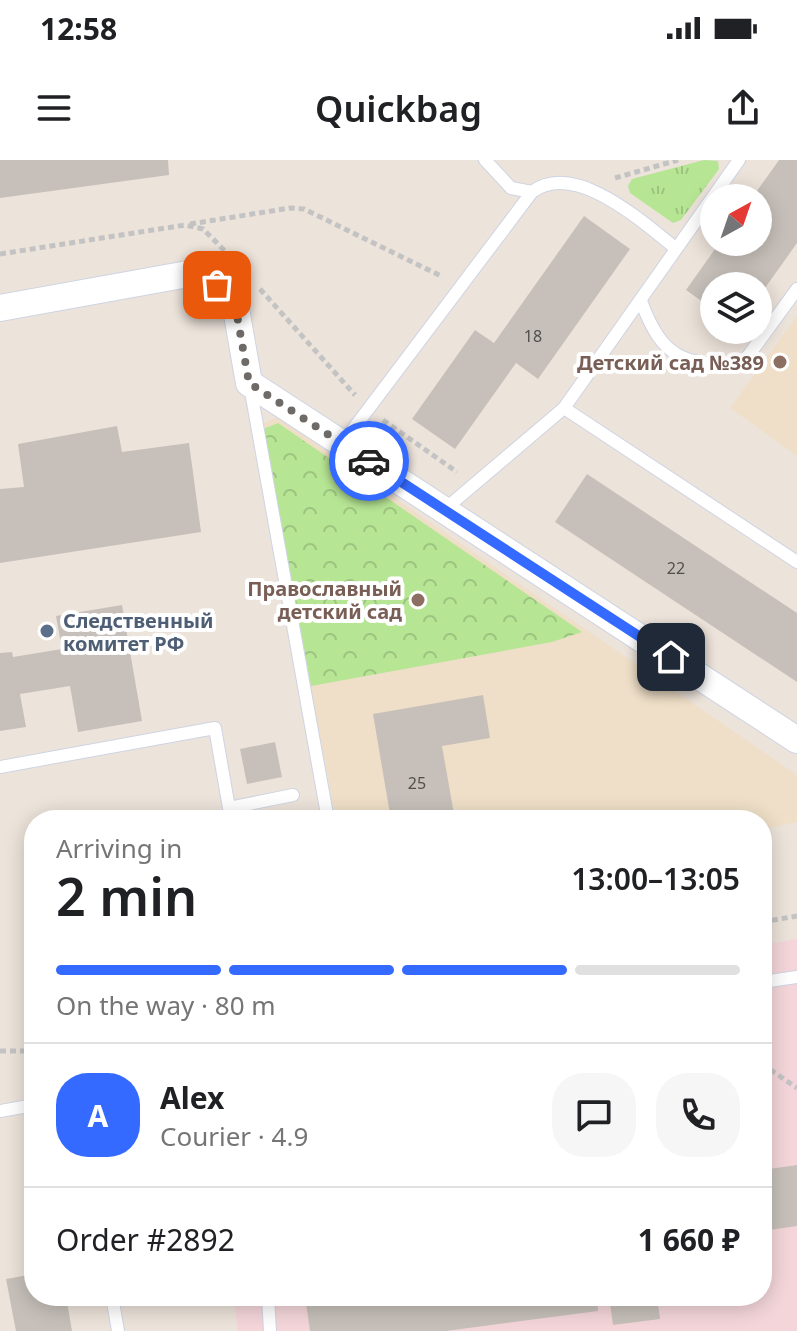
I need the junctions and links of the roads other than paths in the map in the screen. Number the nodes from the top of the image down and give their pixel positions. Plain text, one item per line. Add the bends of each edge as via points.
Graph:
1 (485, 160) edge
2 (739, 160) edge
3 (532, 192) junction
4 (674, 247) junction
5 (797, 289) edge
6 (641, 301) junction
7 (0, 308) edge
8 (249, 383) junction
9 (564, 408) junction
10 (342, 444) junction
11 (445, 509) junction
12 (797, 562) edge
13 (797, 740) edge
14 (0, 767) edge
15 (293, 795) dead end
16 (326, 810) edge
17 (797, 977) edge
18 (772, 981) edge
19 (24, 1107) edge
20 (0, 1111) edge
21 (114, 1306) edge
22 (269, 1306) edge
23 (118, 1331) edge
24 (270, 1331) edge

1 - 3 lane via 511,188
2 - 4 lane
3 - 4 lane via 547,180 566,175 593,184
3 - 10 lane
4 - 6 lane
5 - 6 lane via 743,363 711,365 675,354 653,335
6 - 9 lane
7 - 8 street via 199,272 234,298
8 - 10 street
8 - 16 lane
9 - 11 lane
9 - 12 lane
10 - 11 street
11 - 13 street
14 - 15 lane via 215,728 229,808
17 - 18 lane
19 - 20 lane
21 - 23 lane
22 - 24 lane

